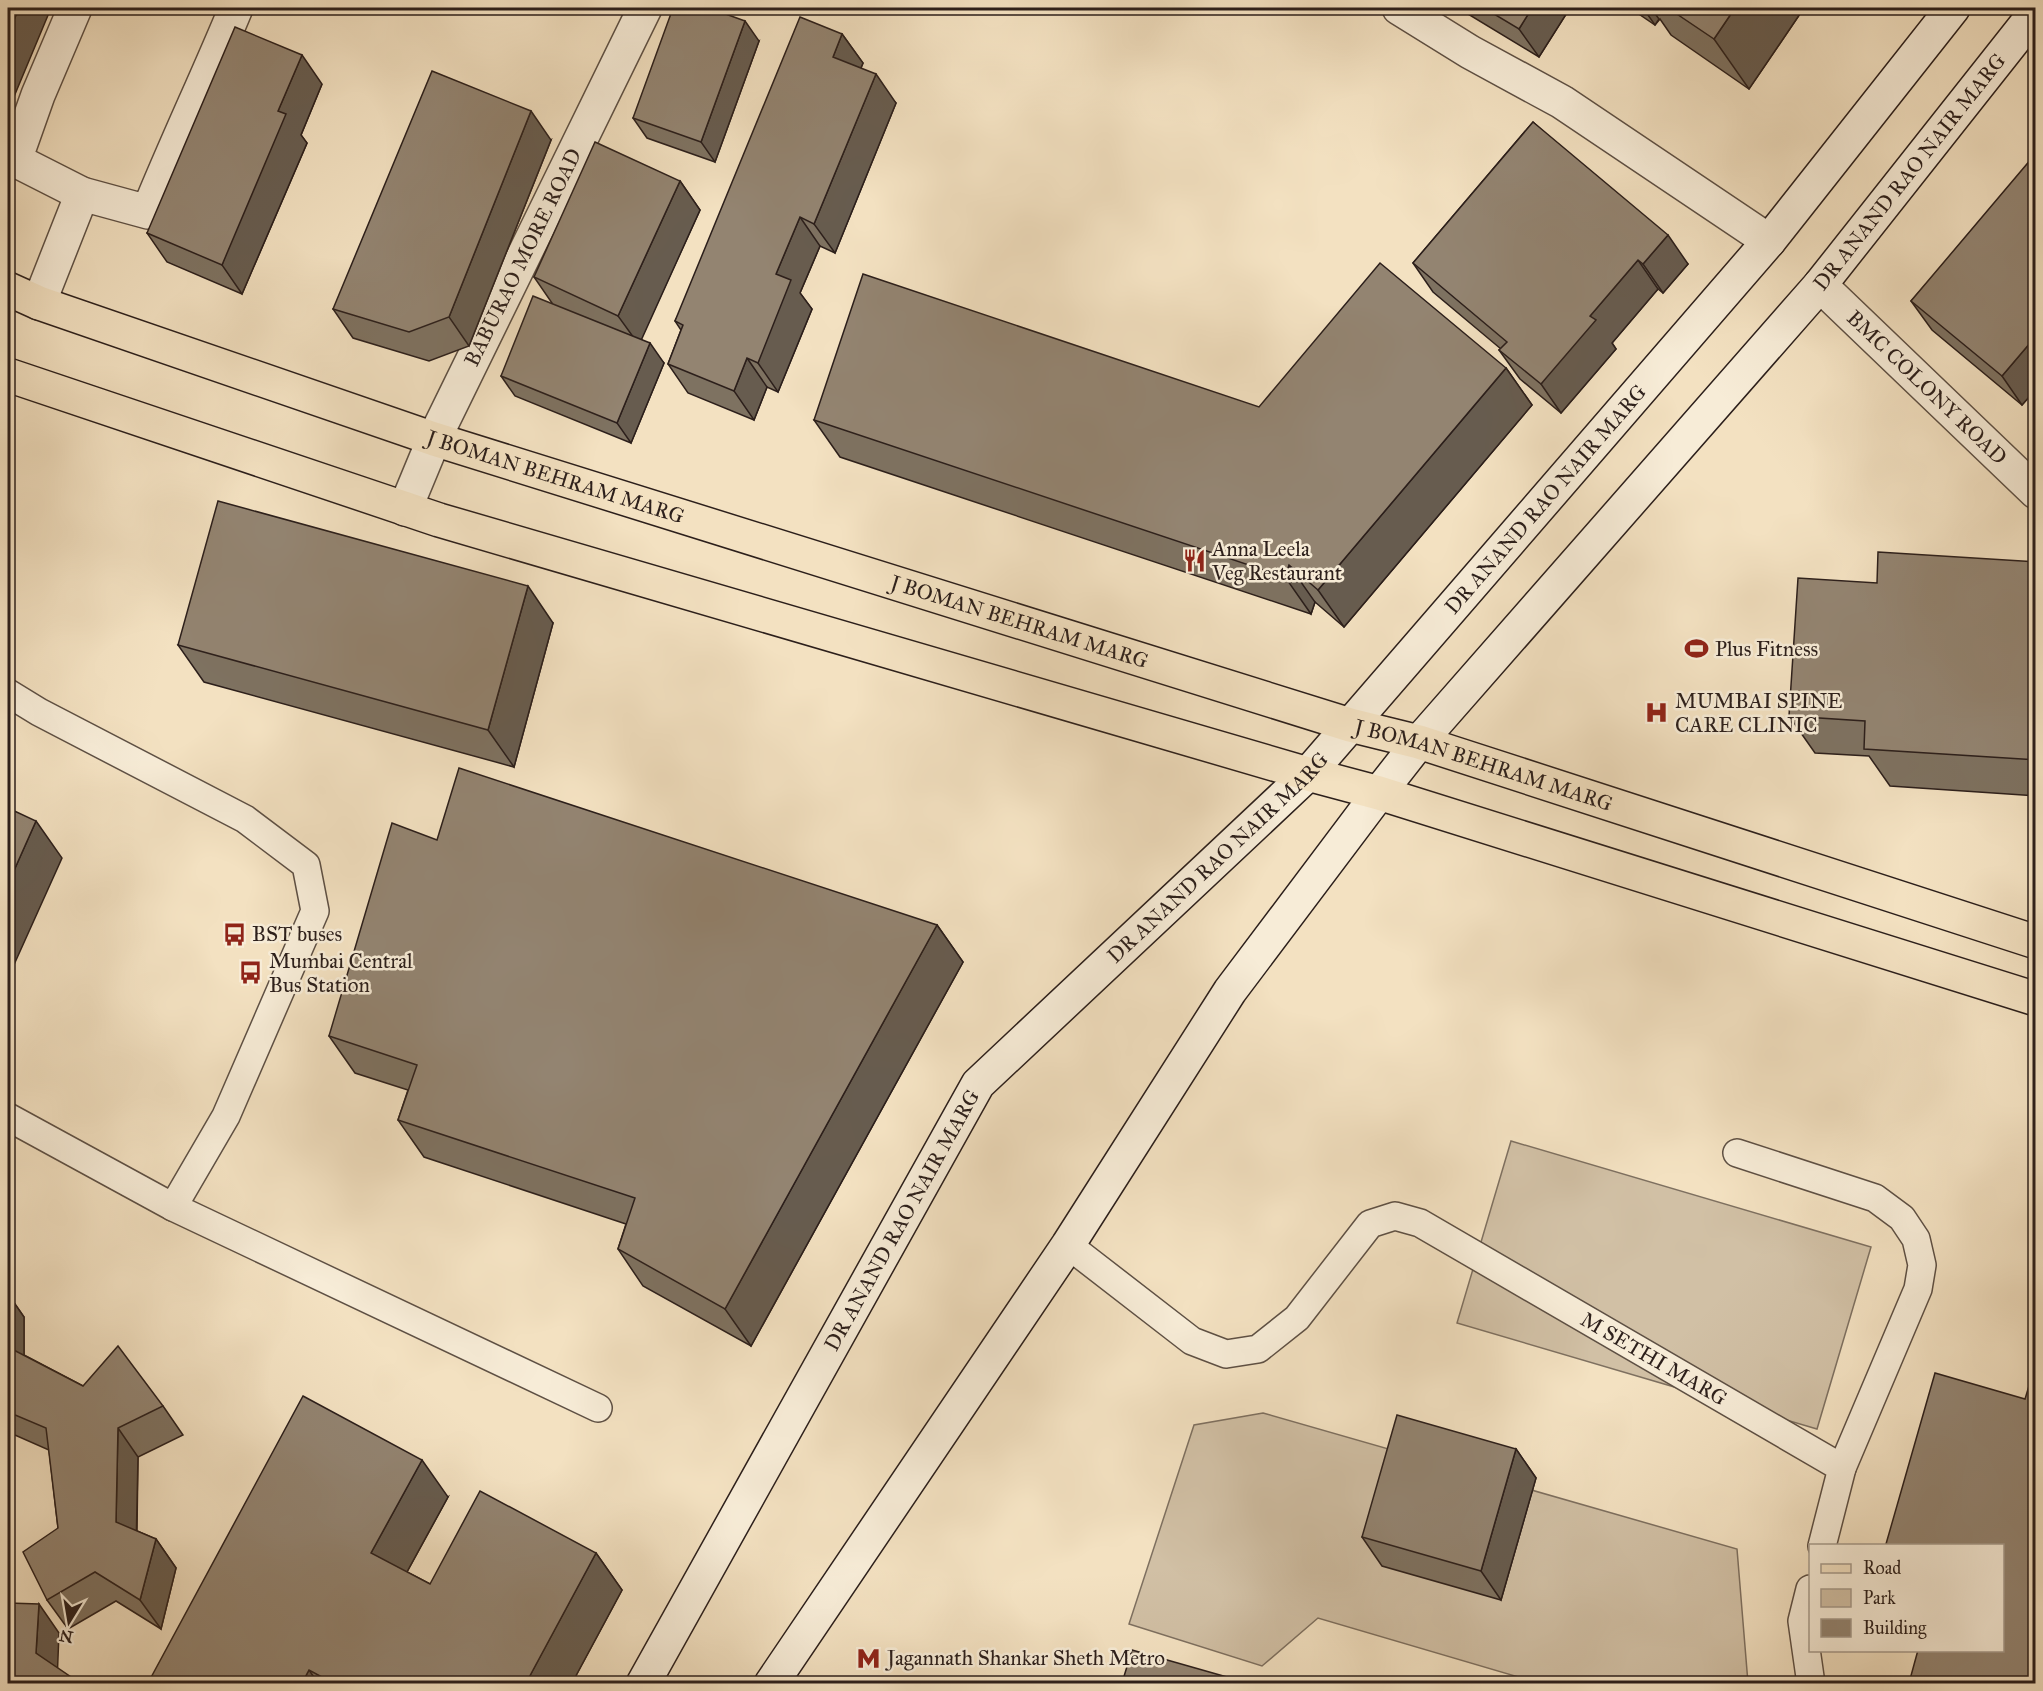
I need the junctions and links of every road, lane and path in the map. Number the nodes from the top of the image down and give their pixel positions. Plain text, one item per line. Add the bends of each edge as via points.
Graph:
1 (75, 8) edge
2 (236, 8) edge
3 (645, 8) edge
4 (1398, 8) edge
5 (1953, 8) edge
6 (2036, 12) edge
7 (82, 194) junction
8 (1769, 241) junction
9 (1820, 285) junction
10 (8, 289) edge
11 (39, 303) junction
12 (8, 375) edge
13 (434, 439) junction
14 (2036, 492) edge
15 (405, 509) junction
16 (8, 693) edge
17 (1350, 724) junction
18 (1419, 742) junction
19 (1308, 774) junction
20 (1379, 793) junction
21 (2036, 942) edge
22 (2036, 999) edge
23 (8, 1117) edge
24 (1737, 1153) dead end
25 (173, 1207) junction
26 (1068, 1245) junction
27 (598, 1408) dead end
28 (1842, 1468) junction
29 (1822, 1544) edge
30 (1809, 1592) edge
31 (643, 1683) edge
32 (771, 1683) edge
33 (1811, 1683) edge

1 - 7 main road via 15,160
2 - 7 main road via 148,212
3 - 13 main road, BABURAO MORE ROAD
4 - 8 main road via 1562,102
5 - 8 main road, DR ANAND RAO NAIR MARG
6 - 9 main road, DR ANAND RAO NAIR MARG
7 - 11 main road
8 - 17 main road, DR ANAND RAO NAIR MARG
9 - 14 main road, BMC COLONY ROAD
9 - 18 main road, DR ANAND RAO NAIR MARG
10 - 11 main road, J BOMAN BEHRAM MARG
11 - 13 main road, J BOMAN BEHRAM MARG
12 - 15 main road
13 - 15 main road, BABURAO MORE ROAD
13 - 17 main road, J BOMAN BEHRAM MARG
15 - 19 main road
16 - 25 lane via 245,819 306,865 315,911 226,1116
17 - 18 main road, J BOMAN BEHRAM MARG
17 - 19 main road, DR ANAND RAO NAIR MARG
18 - 20 main road, DR ANAND RAO NAIR MARG
18 - 21 main road, J BOMAN BEHRAM MARG
19 - 20 main road
19 - 31 main road, DR ANAND RAO NAIR MARG via 978,1084
20 - 22 main road
20 - 26 main road, DR ANAND RAO NAIR MARG via 1230,991
23 - 25 lane
24 - 28 lane via 1875,1198 1902,1218 1916,1239 1922,1265 1918,1289
25 - 27 lane
26 - 28 lane, M SETHI MARG via 1192,1341 1226,1354 1257,1349 1297,1318 1370,1224 1395,1216 1420,1223
26 - 32 main road, DR ANAND RAO NAIR MARG
28 - 29 lane
30 - 33 lane via 1802,1622

